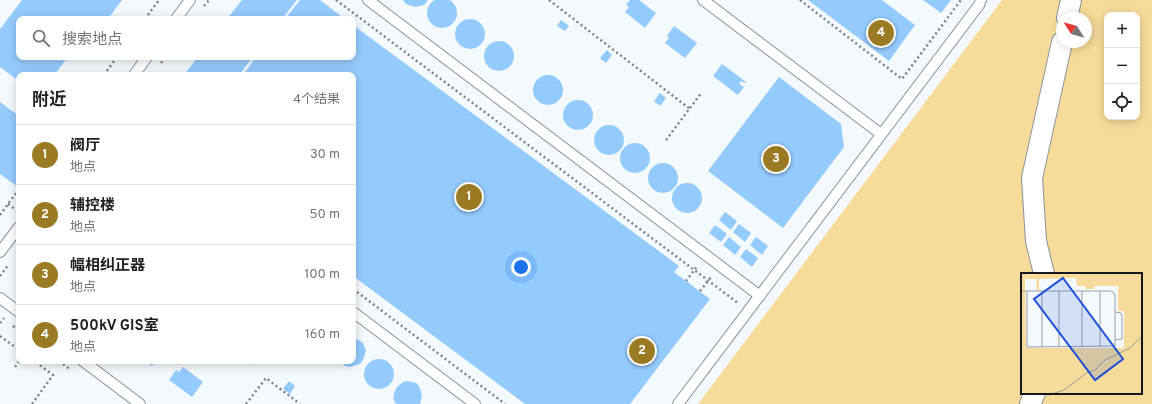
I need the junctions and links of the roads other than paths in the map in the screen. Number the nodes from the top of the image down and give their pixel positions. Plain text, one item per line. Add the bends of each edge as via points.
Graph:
1 (190, 0) edge
2 (368, 0) edge
3 (703, 0) edge
4 (981, 0) edge
5 (1071, 0) edge
6 (1068, 12) edge
7 (178, 16) edge
8 (1061, 48) edge
9 (145, 60) edge
10 (136, 72) edge
11 (881, 134) junction
12 (16, 231) edge
13 (0, 252) edge
14 (1044, 273) edge
15 (760, 296) junction
16 (0, 298) edge
17 (16, 310) edge
18 (356, 314) edge
19 (87, 364) edge
20 (1035, 394) edge
21 (140, 404) edge
22 (475, 404) edge
23 (678, 404) edge
24 (1030, 404) edge

1 - 7 lane
2 - 15 lane
3 - 11 lane
4 - 11 lane
5 - 6 street
8 - 14 street via 1032,178 1036,241
9 - 10 lane
11 - 15 lane
12 - 13 lane
15 - 23 lane
16 - 17 lane
18 - 22 lane
19 - 21 lane
20 - 24 street

